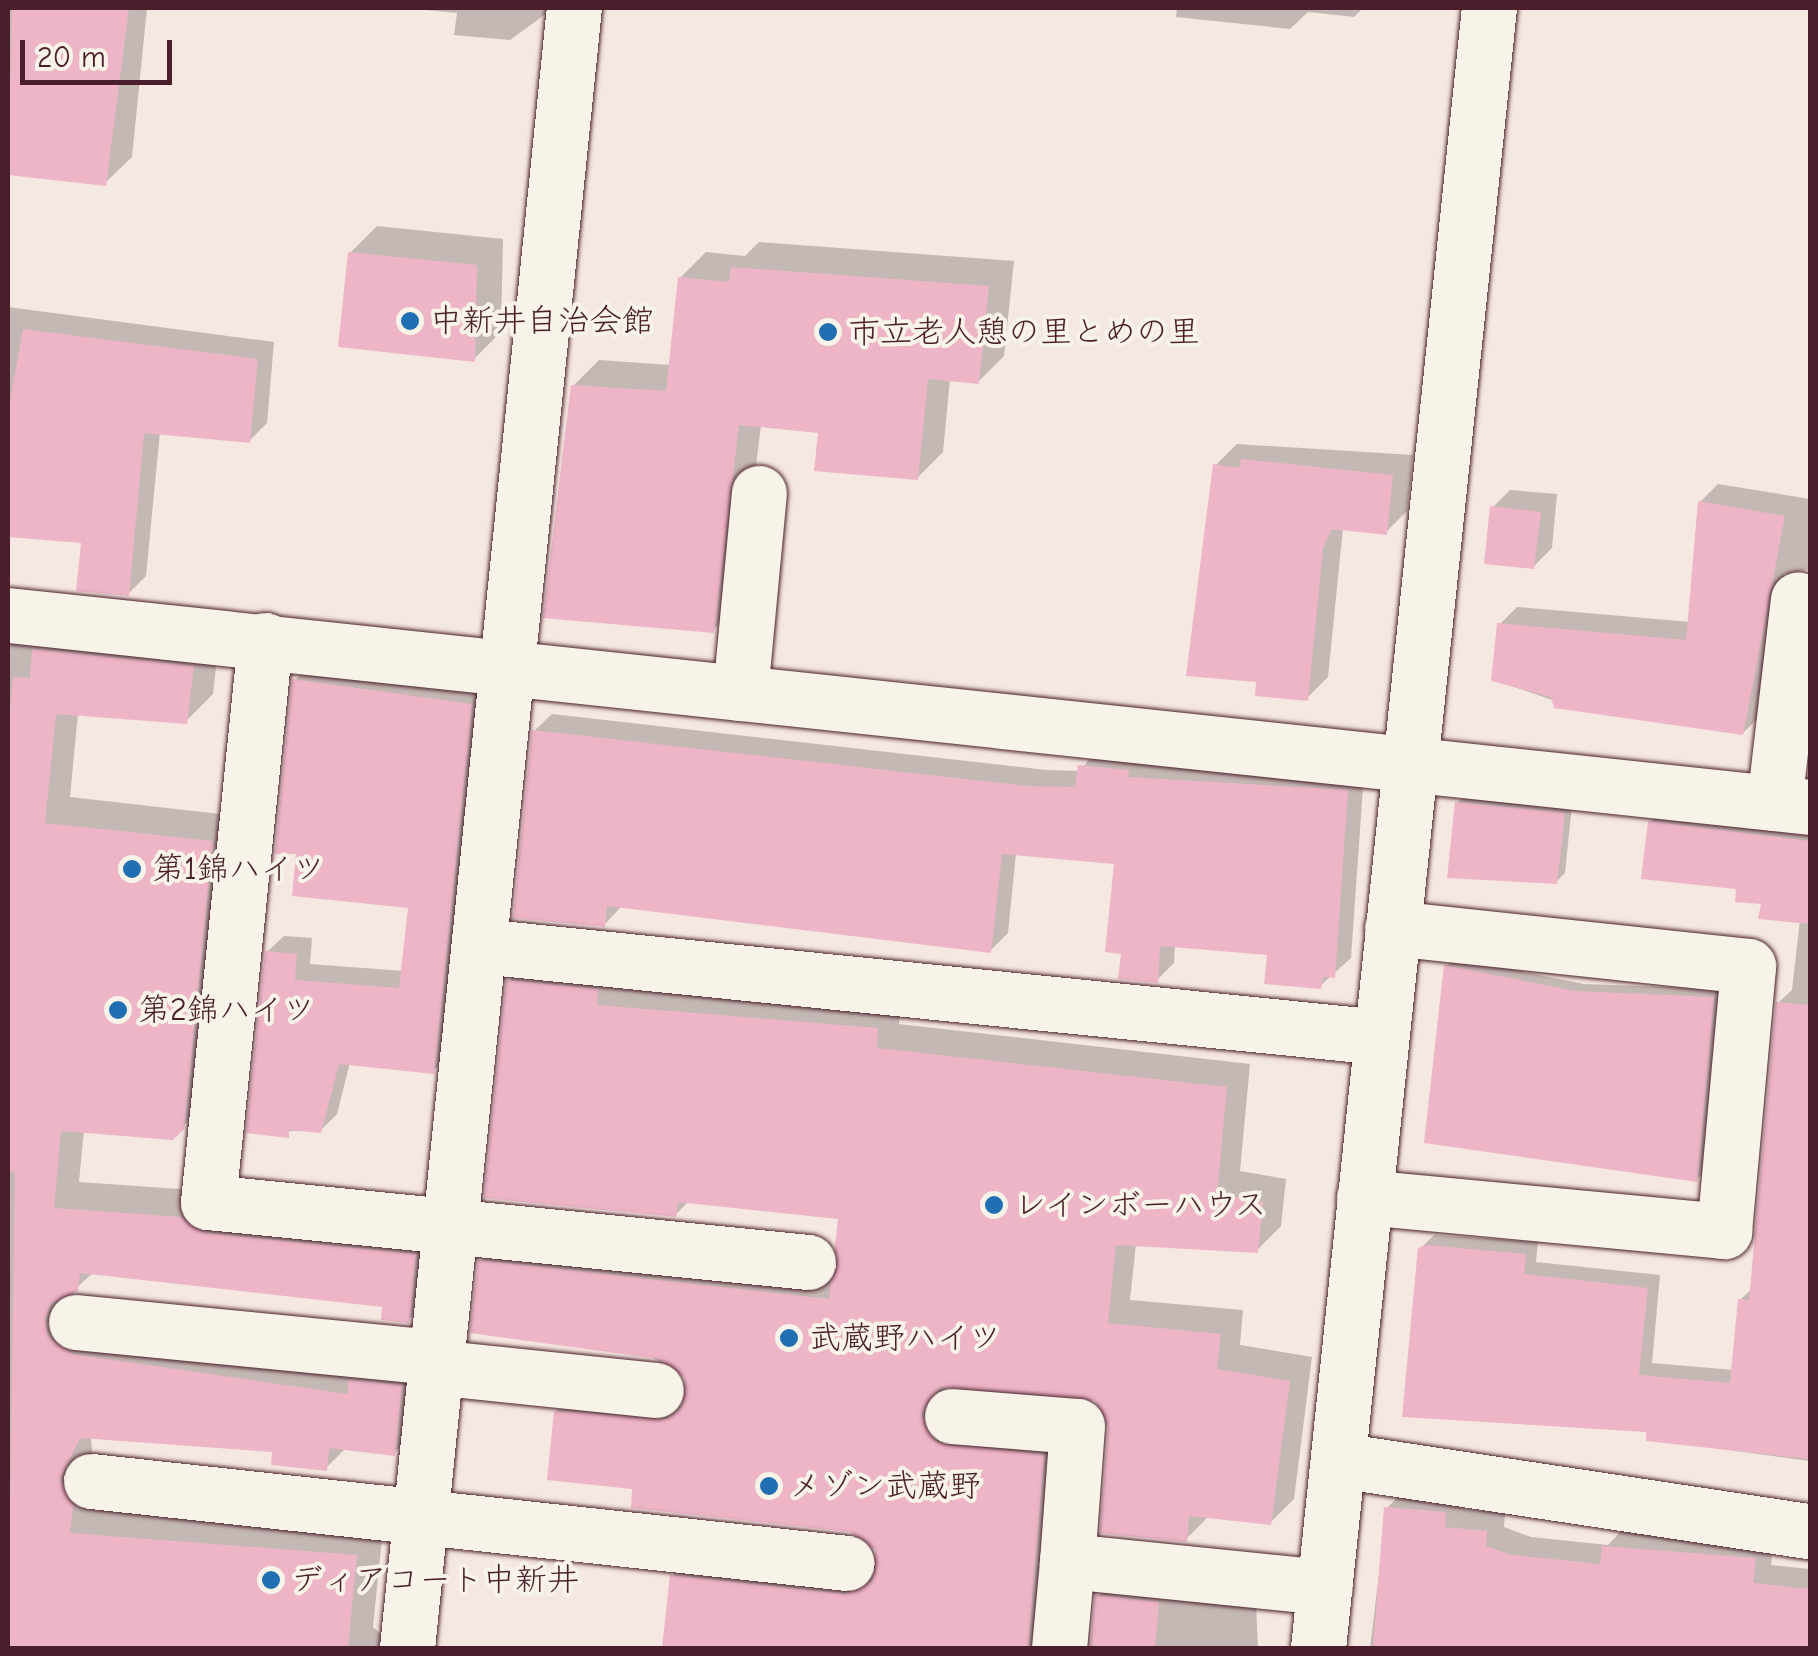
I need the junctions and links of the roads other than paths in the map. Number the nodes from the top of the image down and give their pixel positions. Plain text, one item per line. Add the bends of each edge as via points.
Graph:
1 (574, 8) edge
2 (1488, 8) edge
3 (759, 493) dead end
4 (1798, 599) dead end
5 (8, 615) edge
6 (266, 640) junction
7 (502, 667) junction
8 (740, 693) junction
9 (1410, 766) junction
10 (1792, 805) edge
11 (1392, 928) junction
12 (480, 946) junction
13 (1380, 1036) junction
14 (1364, 1197) junction
15 (447, 1226) junction
16 (808, 1262) dead end
17 (76, 1322) dead end
18 (434, 1362) junction
19 (656, 1390) dead end
20 (952, 1416) dead end
21 (1338, 1460) junction
22 (91, 1481) dead end
23 (420, 1515) junction
24 (1810, 1531) edge
25 (1067, 1561) junction
26 (847, 1563) dead end
27 (1325, 1587) junction
28 (407, 1648) edge
29 (1059, 1648) edge
30 (1318, 1648) edge

1 - 7 street
2 - 9 street
3 - 8 street
4 - 10 street
5 - 6 street
6 - 7 street
6 - 15 street via 208,1202
7 - 8 street
7 - 12 street
8 - 9 street
9 - 10 street
9 - 11 street
11 - 13 street
11 - 14 street via 1748,966 1724,1231
12 - 13 street
12 - 15 street
13 - 14 street
14 - 21 street
15 - 16 street
15 - 18 street
17 - 18 street
18 - 19 street
18 - 23 street
20 - 25 street via 1077,1426
21 - 24 street
21 - 27 street
22 - 23 street
23 - 26 street
23 - 28 street
25 - 27 street
25 - 29 street
27 - 30 street

